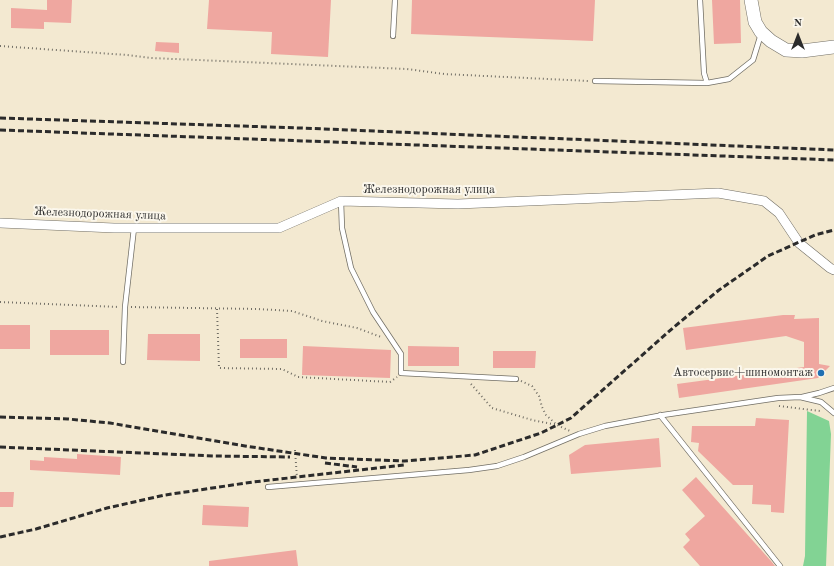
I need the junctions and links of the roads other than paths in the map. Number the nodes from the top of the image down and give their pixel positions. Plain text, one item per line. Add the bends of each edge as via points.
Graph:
1 (395, 0) edge
2 (700, 0) edge
3 (751, 0) edge
4 (761, 32) junction
5 (393, 36) dead end
6 (834, 47) edge
7 (595, 81) road end
8 (707, 83) junction
9 (341, 201) junction
10 (0, 223) edge
11 (134, 228) junction
12 (834, 270) edge
13 (123, 362) dead end
14 (516, 380) road end
15 (834, 388) edge
16 (800, 397) junction
17 (834, 413) edge
18 (660, 415) junction
19 (268, 487) dead end
20 (780, 566) edge

1 - 5 lane
2 - 8 lane via 704,73
3 - 4 street via 755,22
4 - 6 street via 786,50
4 - 8 lane via 753,60 730,79
7 - 8 lane
9 - 11 street, Железнодорожная улица via 279,228
9 - 12 street, Железнодорожная улица via 458,204 718,193 764,201 778,213 799,243
9 - 14 lane via 342,228 351,268 372,312 401,354 401,373
10 - 11 street, Железнодорожная улица
11 - 13 lane via 125,307
15 - 16 lane
16 - 17 lane via 821,402
16 - 18 lane
18 - 19 lane via 579,434 497,466
18 - 20 lane

